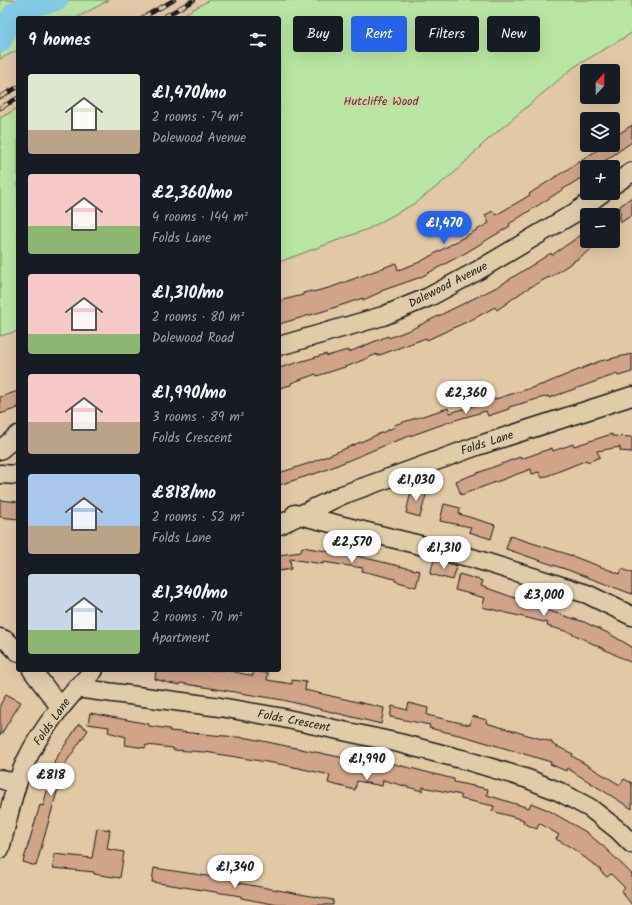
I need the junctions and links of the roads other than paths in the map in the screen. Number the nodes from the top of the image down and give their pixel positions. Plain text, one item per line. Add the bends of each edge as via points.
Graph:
1 (632, 172) edge
2 (620, 181) edge
3 (592, 200) edge
4 (281, 345) edge
5 (629, 400) edge
6 (16, 437) edge
7 (0, 450) edge
8 (0, 474) edge
9 (16, 475) edge
10 (281, 512) edge
11 (298, 515) junction
12 (281, 524) edge
13 (632, 616) edge
14 (0, 638) edge
15 (16, 650) edge
16 (34, 672) edge
17 (92, 672) edge
18 (76, 688) junction
19 (60, 707) junction
20 (9, 781) edge
21 (632, 844) edge
22 (0, 849) edge

1 - 2 street
3 - 4 street, Dalewood Avenue via 477,271 429,297 383,316
5 - 11 street, Folds Lane via 477,446 342,495
6 - 7 street
8 - 9 street
10 - 11 street
11 - 12 street, Folds Lane
11 - 13 street via 472,558 587,594
14 - 15 street via 7,640
16 - 19 street
17 - 18 street, Folds Lane
18 - 19 street, Folds Lane
18 - 21 street, Folds Crescent via 278,717 466,760 560,792 590,808
19 - 20 street, Folds Lane via 26,761
20 - 22 street, Folds Lane

